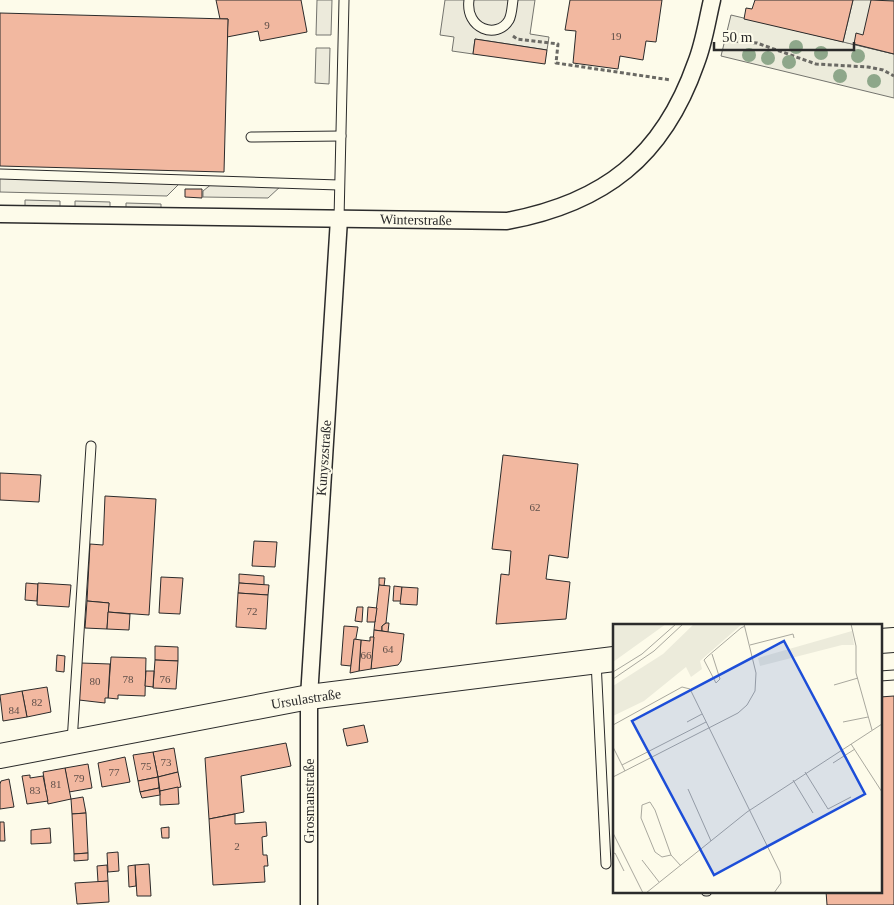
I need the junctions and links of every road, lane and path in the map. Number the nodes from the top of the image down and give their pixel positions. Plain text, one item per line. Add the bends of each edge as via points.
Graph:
1 (344, 0) edge
2 (469, 0) edge
3 (513, 0) edge
4 (712, 0) edge
5 (501, 26) junction
6 (703, 35) junction
7 (894, 76) edge
8 (689, 83) junction
9 (341, 136) junction
10 (251, 137) dead end
11 (0, 174) edge
12 (339, 185) junction
13 (0, 214) edge
14 (339, 220) junction
15 (91, 446) dead end
16 (605, 660) edge
17 (309, 697) junction
18 (72, 742) junction
19 (0, 756) edge
20 (606, 864) dead end
21 (309, 905) edge

1 - 9 lane
2 - 5 lane via 467,11 473,23 488,29
3 - 5 lane via 510,18
4 - 6 street, Winterstraße
5 - 8 path via 517,39 558,44 556,63
6 - 7 path via 726,41 757,43 816,64 868,67
6 - 8 street, Winterstraße
8 - 14 street, Winterstraße via 656,139 638,159 594,193 567,206 507,221
9 - 10 lane
9 - 12 lane
11 - 12 lane
12 - 14 lane
13 - 14 street, Winterstraße
14 - 17 street, Kunyszstraße
15 - 18 lane
16 - 17 street, Ursulastraße
16 - 20 lane
17 - 18 street, Ursulastraße
17 - 21 street, Grosmanstraße
18 - 19 street, Ursulastraße

